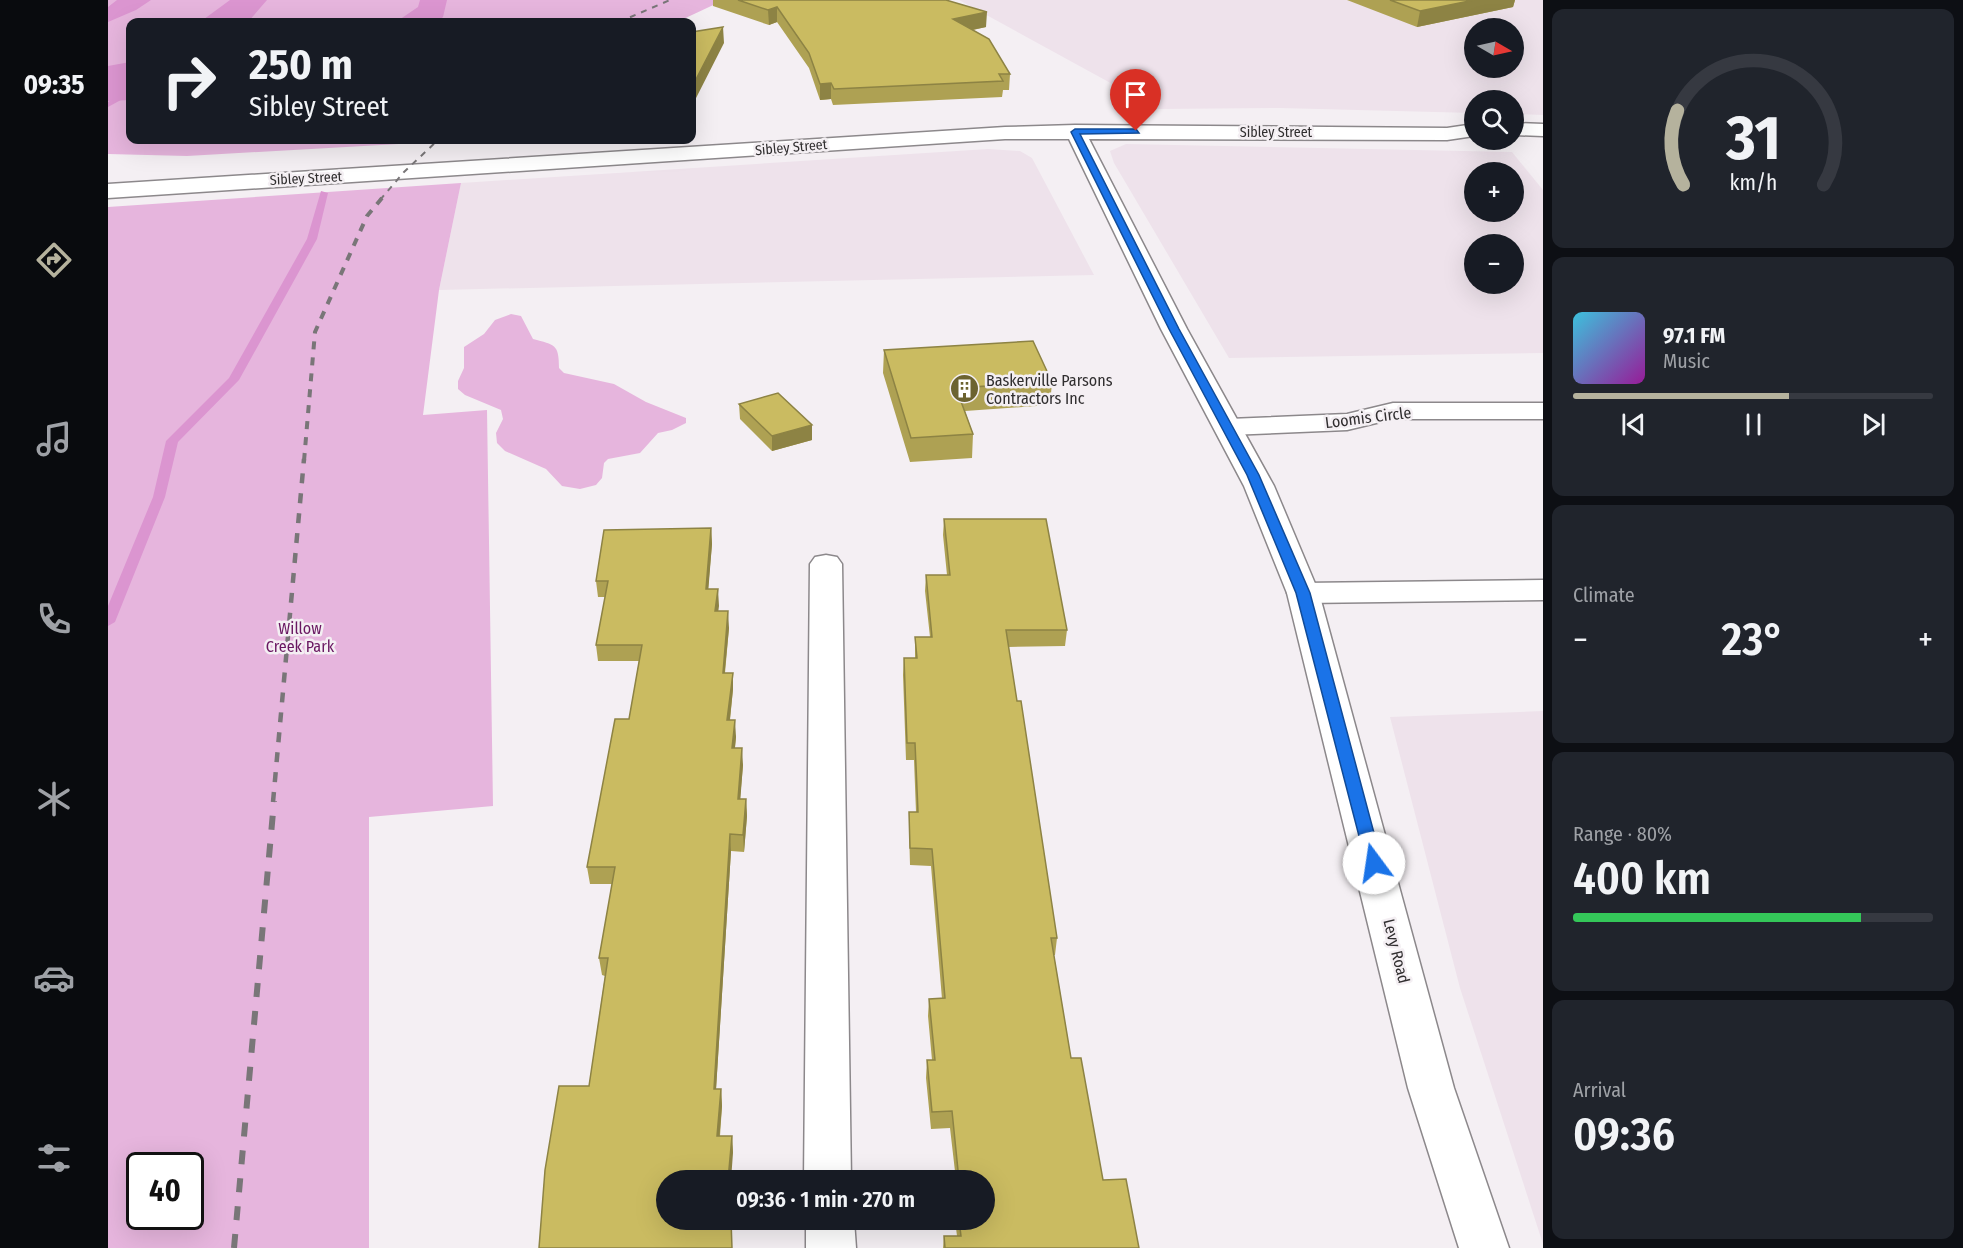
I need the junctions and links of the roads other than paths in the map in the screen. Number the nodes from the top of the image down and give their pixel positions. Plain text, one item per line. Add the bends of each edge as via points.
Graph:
1 (1464, 125) edge
2 (1524, 129) edge
3 (1464, 130) edge
4 (1543, 130) edge
5 (1075, 132) junction
6 (696, 138) edge
7 (595, 144) edge
8 (108, 171) edge
9 (108, 191) edge
10 (1543, 411) edge
11 (1229, 427) junction
12 (826, 564) dead end
13 (1543, 590) edge
14 (1303, 593) junction
15 (828, 1170) edge
16 (830, 1230) edge
17 (831, 1248) edge
18 (1484, 1248) edge

1 - 6 street, Sibley Street via 1440,118 1134,116
2 - 4 street
3 - 5 street, Sibley Street via 1447,134
5 - 9 street, Sibley Street via 887,140
5 - 11 street, Levy Road via 1174,329
7 - 8 street, Sibley Street
10 - 11 street, Loomis Circle via 1393,411 1347,422
11 - 14 street, Levy Road via 1259,486
12 - 15 street
13 - 14 street
14 - 18 street, Levy Road via 1431,1088
16 - 17 street

